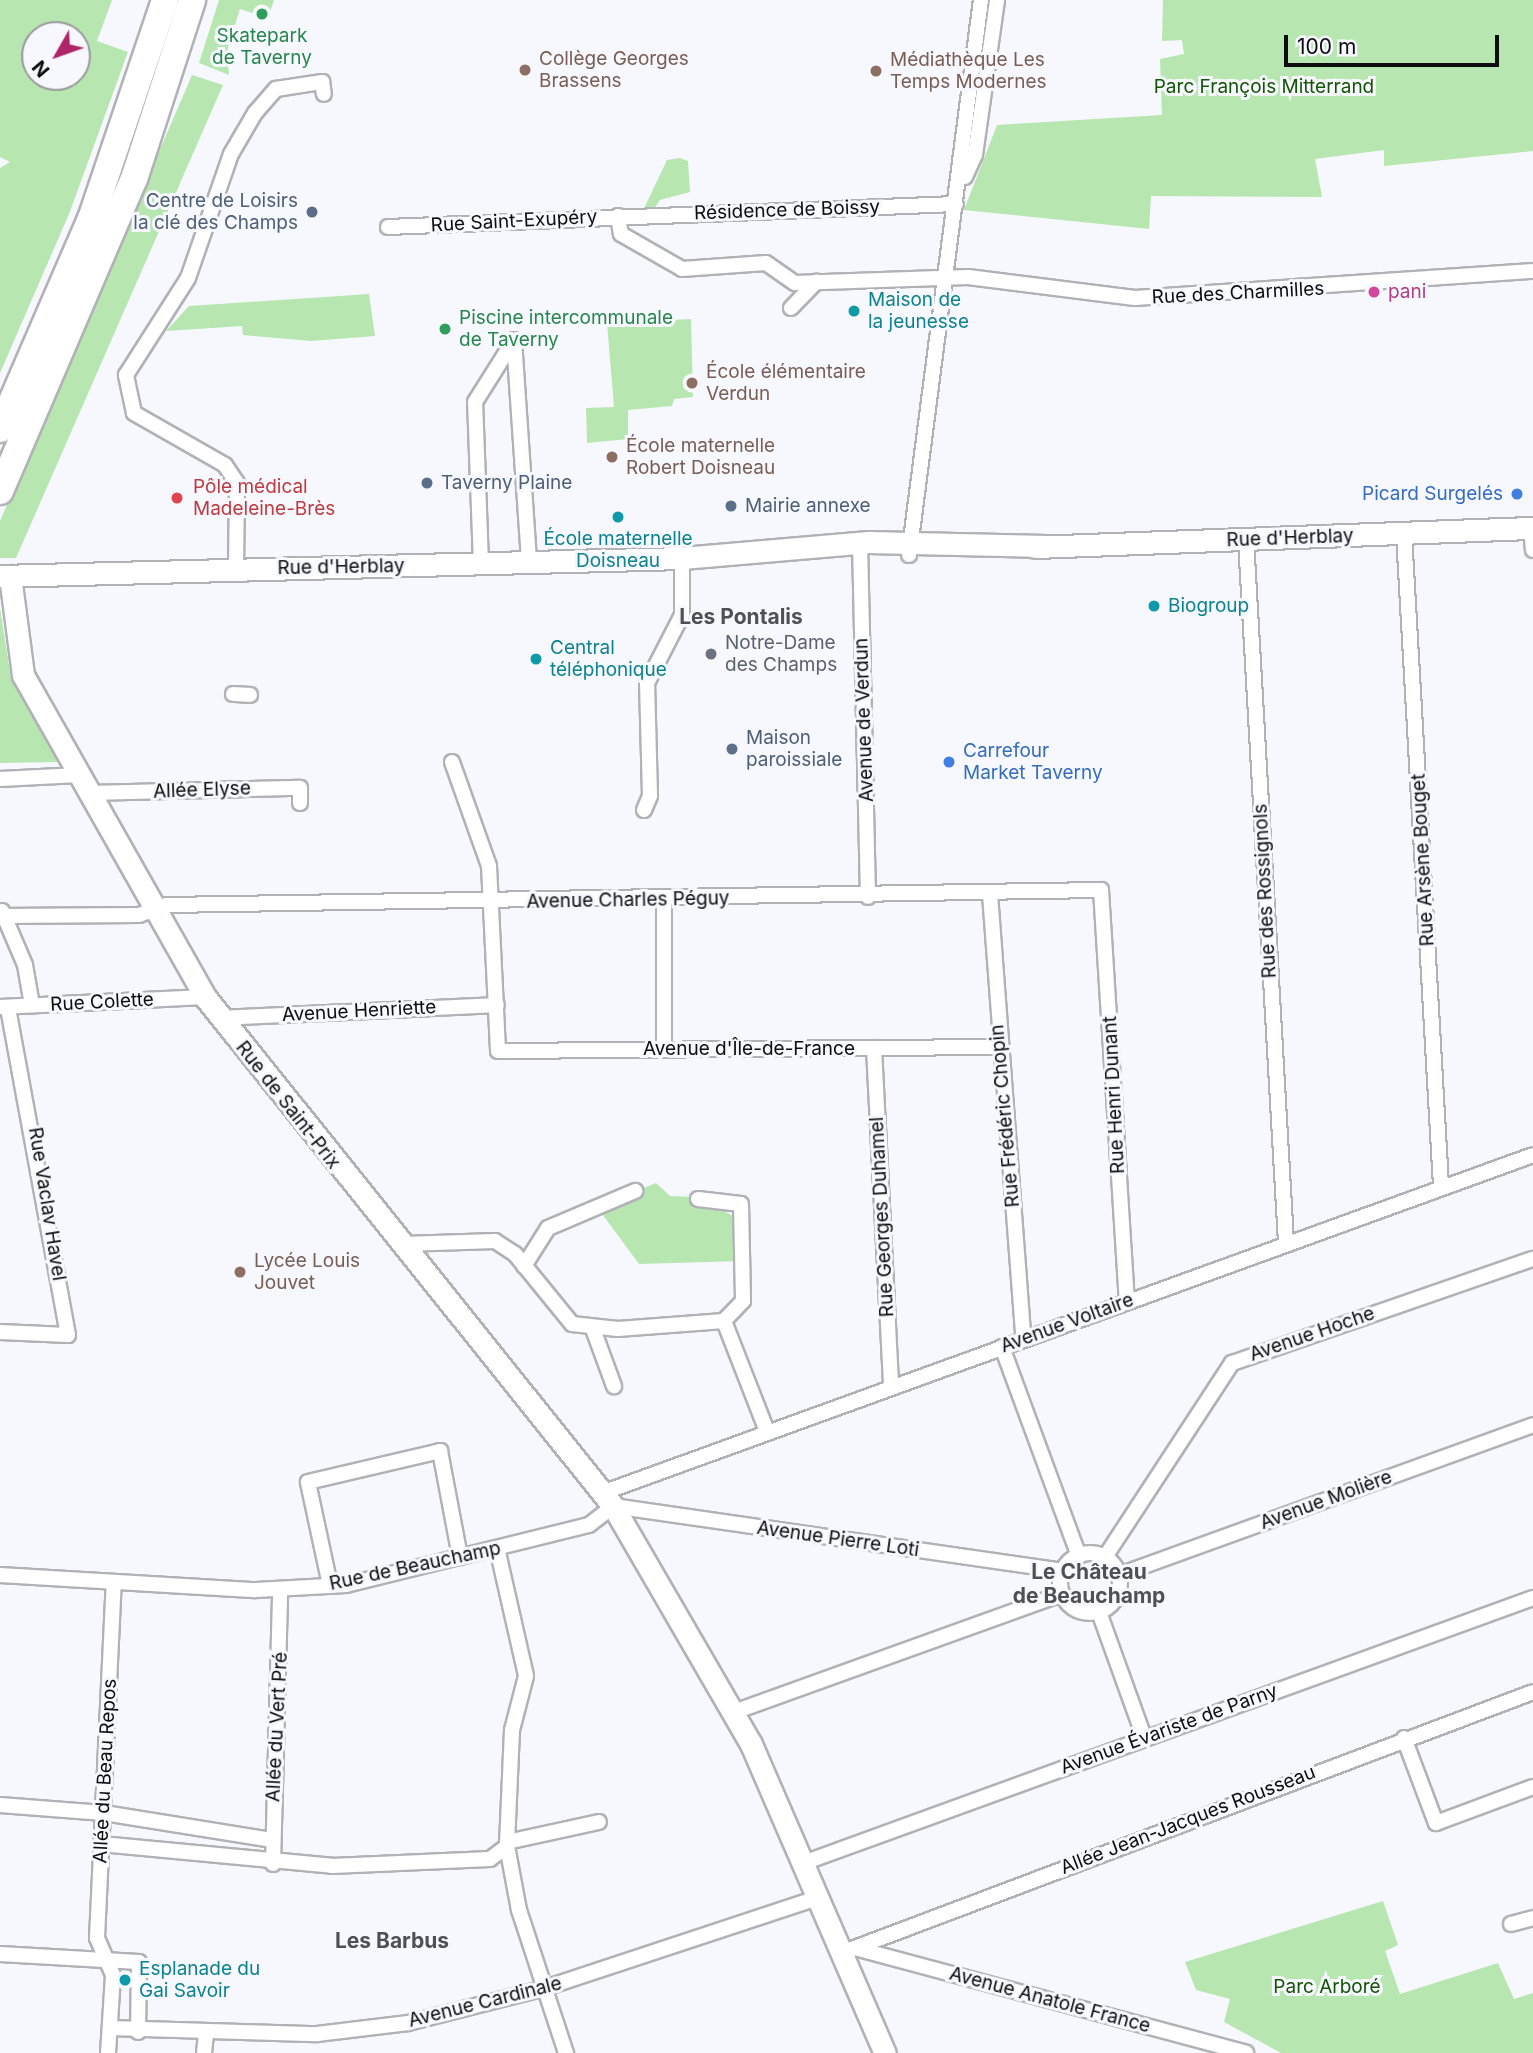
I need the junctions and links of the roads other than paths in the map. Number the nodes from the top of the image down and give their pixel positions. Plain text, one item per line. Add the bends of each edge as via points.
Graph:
1 (192, 0) edge
2 (207, 0) edge
3 (981, 0) edge
4 (997, 0) edge
5 (163, 7) edge
6 (177, 57) junction
7 (324, 93) dead end
8 (957, 197) junction
9 (618, 216) junction
10 (388, 227) dead end
11 (1533, 271) edge
12 (944, 277) junction
13 (817, 281) junction
14 (795, 283) junction
15 (0, 429) edge
16 (0, 491) edge
17 (1404, 534) junction
18 (1532, 536) edge
19 (1247, 540) junction
20 (909, 549) junction
21 (861, 550) junction
22 (682, 558) junction
23 (529, 562) junction
24 (481, 564) junction
25 (236, 569) junction
26 (12, 576) edge
27 (233, 694) dead end
28 (250, 695) dead end
29 (452, 762) dead end
30 (0, 779) edge
31 (84, 784) junction
32 (300, 803) dead end
33 (643, 810) dead end
34 (1101, 890) joint
35 (990, 894) junction
36 (868, 897) junction
37 (664, 898) junction
38 (494, 902) junction
39 (154, 906) junction
40 (2, 913) edge
41 (205, 997) junction
42 (32, 1005) junction
43 (497, 1005) junction
44 (4, 1007) edge
45 (221, 1018) junction
46 (999, 1047) junction
47 (874, 1048) junction
48 (664, 1049) junction
49 (1533, 1155) edge
50 (1441, 1186) junction
51 (635, 1191) dead end
52 (698, 1199) dead end
53 (1286, 1242) junction
54 (403, 1244) junction
55 (1533, 1259) edge
56 (524, 1266) junction
57 (1127, 1300) junction
58 (724, 1321) junction
59 (593, 1329) junction
60 (0, 1332) edge
61 (1023, 1338) junction
62 (1002, 1347) junction
63 (614, 1386) dead end
64 (891, 1386) junction
65 (1533, 1425) edge
66 (766, 1429) junction
67 (607, 1499) junction
68 (498, 1548) junction
69 (1079, 1556) junction
70 (460, 1557) junction
71 (1105, 1557) junction
72 (1063, 1571) junction
73 (0, 1575) edge
74 (1119, 1575) junction
75 (114, 1581) junction
76 (330, 1586) junction
77 (280, 1590) junction
78 (1062, 1594) junction
79 (1533, 1598) edge
80 (1099, 1612) junction
81 (1533, 1692) edge
82 (734, 1712) junction
83 (1144, 1737) junction
84 (1404, 1738) junction
85 (1533, 1787) edge
86 (0, 1805) edge
87 (104, 1813) junction
88 (599, 1822) dead end
89 (273, 1840) junction
90 (101, 1844) junction
91 (507, 1844) junction
92 (806, 1862) junction
93 (274, 1864) junction
94 (820, 1897) junction
95 (1533, 1918) edge
96 (1511, 1924) dead end
97 (849, 1950) junction
98 (0, 1954) edge
99 (104, 1959) junction
100 (545, 1989) junction
101 (110, 2028) junction
102 (138, 2032) junction
103 (206, 2035) junction
104 (108, 2053) edge
105 (204, 2053) edge
106 (566, 2053) edge
107 (885, 2053) edge
108 (1246, 2053) edge

1 - 6 highway
2 - 6 highway
3 - 8 street
4 - 8 street via 975,155
5 - 15 highway via 90,219
6 - 16 highway via 89,293
7 - 25 street via 322,82 276,89 255,113 231,154 188,278 126,374 134,413 225,466 237,483
8 - 9 street, Résidence de Boissy
8 - 12 street
9 - 10 street, Rue Saint-Exupéry
9 - 14 street, Rue Saint-Exupéry via 621,234 682,269 766,263
11 - 12 street, Rue des Charmilles via 1135,299
12 - 13 street
12 - 20 street
13 - 14 street
13 - 14 street via 791,308
17 - 18 street, Rue d'Herblay
17 - 19 street, Rue d'Herblay
17 - 50 street, Rue Arsène Bouget
19 - 20 street, Rue d'Herblay
19 - 53 street, Rue des Rossignols
20 - 21 street, Rue d'Herblay
21 - 22 street, Rue d'Herblay
21 - 36 street, Avenue de Verdun
22 - 23 street, Rue d'Herblay
22 - 33 street via 682,615 647,684 650,796
23 - 24 street, Rue d'Herblay
23 - 24 street via 514,340 475,402
24 - 25 street, Rue d'Herblay
25 - 26 street, Rue d'Herblay
26 - 31 street, Rue de Saint-Prix via 27,681
27 - 28 street
29 - 38 street via 477,822
30 - 31 street
31 - 32 street, Allée Elyse via 300,788
31 - 39 street, Rue de Saint-Prix
34 - 35 street, Avenue Charles Péguy
34 - 57 street, Rue Henri Dunant
35 - 36 street, Avenue Charles Péguy
35 - 46 street, Rue Frédéric Chopin
36 - 37 street, Avenue Charles Péguy
37 - 38 street, Avenue Charles Péguy
37 - 48 street
38 - 39 street, Avenue Charles Péguy
38 - 43 street
39 - 40 street, Avenue Charles Péguy via 139,915
39 - 41 street, Rue de Saint-Prix
40 - 42 street via 25,965
41 - 42 street, Rue Colette
41 - 45 street, Rue de Saint-Prix
42 - 44 street, Rue Colette
43 - 45 street, Avenue Henriette
43 - 48 street, Avenue d'Île-de-France via 498,1051
44 - 60 street, Rue Vaclav Havel via 68,1335
45 - 54 street, Rue de Saint-Prix
46 - 47 street, Avenue d'Île-de-France
46 - 61 street, Rue Frédéric Chopin
47 - 48 street, Avenue d'Île-de-France
47 - 64 street, Rue Georges Duhamel
49 - 50 street, Avenue Voltaire
50 - 53 street, Avenue Voltaire
51 - 56 street via 548,1227
52 - 58 street via 741,1204 743,1301
53 - 57 street, Avenue Voltaire
54 - 56 street via 495,1241
54 - 67 street, Rue de Saint-Prix
55 - 71 street, Avenue Hoche via 1232,1363
56 - 59 street via 572,1324
57 - 61 street, Avenue Voltaire
58 - 59 street
58 - 66 street
59 - 63 street
61 - 62 street, Avenue Voltaire
62 - 64 street, Avenue Voltaire
62 - 69 street
64 - 66 street, Avenue Voltaire
65 - 74 street, Avenue Molière
66 - 67 street, Avenue Voltaire
67 - 68 street, Rue de Beauchamp via 589,1525
67 - 72 street, Avenue Pierre Loti
67 - 82 street, Rue de Saint-Prix
68 - 70 street, Rue de Beauchamp
68 - 91 street via 526,1676 512,1730
69 - 71 street
69 - 72 street
70 - 76 street, Rue de Beauchamp
70 - 76 street via 440,1451 308,1482
71 - 74 street
72 - 78 street
73 - 75 street, Rue de Beauchamp
74 - 80 street via 1114,1601
75 - 77 street, Rue de Beauchamp
75 - 87 street, Allée du Beau Repos
76 - 77 street, Rue de Beauchamp
77 - 89 street, Allée du Vert Pré
78 - 80 street via 1081,1612
78 - 82 street
79 - 83 street, Avenue Évariste de Parny
80 - 83 street
81 - 84 street, Allée Jean-Jacques Rousseau
82 - 92 street, Rue de Saint-Prix
83 - 92 street, Avenue Évariste de Parny
84 - 85 street via 1436,1823
84 - 97 street, Allée Jean-Jacques Rousseau
86 - 87 street
87 - 89 street
87 - 90 street, Allée du Beau Repos
88 - 91 street
89 - 93 street, Allée du Vert Pré
90 - 93 street
90 - 99 street, Allée du Beau Repos via 97,1938
91 - 93 street via 476,1861
91 - 100 street
92 - 94 street, Rue de Saint-Prix
94 - 97 street, Rue de Saint-Prix
94 - 100 street, Avenue Cardinale
95 - 96 street
97 - 107 street, Rue de Saint-Prix
97 - 108 street, Avenue Anatole France
98 - 99 street
99 - 101 street, Allée du Beau Repos via 113,1975
99 - 102 street via 139,1962
100 - 103 street, Avenue Cardinale via 408,2023 317,2034
100 - 106 street
101 - 102 street, Avenue Cardinale
101 - 104 street
102 - 103 street, Avenue Cardinale
103 - 105 street

